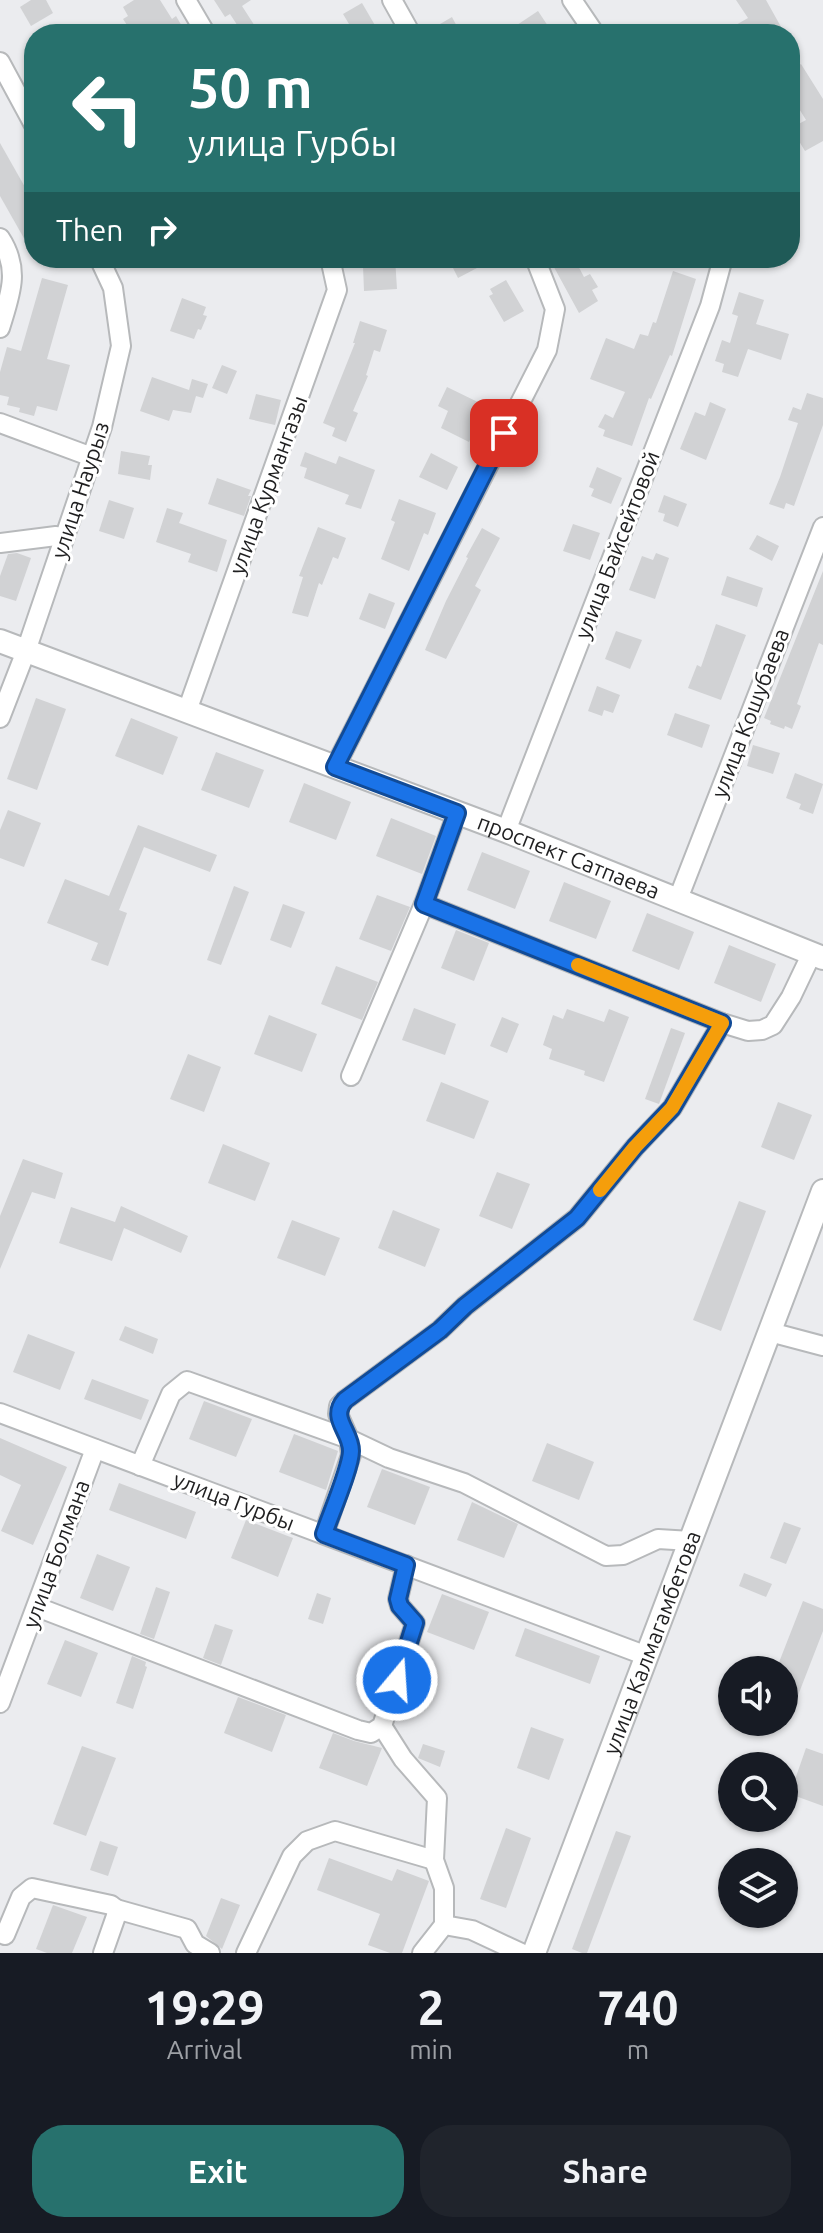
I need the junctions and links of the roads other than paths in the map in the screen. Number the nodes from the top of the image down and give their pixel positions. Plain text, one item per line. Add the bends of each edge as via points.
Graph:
1 (186, 0) edge
2 (392, 0) edge
3 (572, 0) edge
4 (200, 24) edge
5 (405, 24) edge
6 (588, 24) edge
7 (0, 62) edge
8 (24, 106) edge
9 (0, 238) edge
10 (104, 268) edge
11 (332, 268) edge
12 (539, 268) edge
13 (720, 268) edge
14 (3, 306) edge
15 (0, 328) edge
16 (0, 423) edge
17 (92, 457) junction
18 (823, 527) edge
19 (64, 538) junction
20 (0, 543) edge
21 (0, 641) edge
22 (26, 651) junction
23 (187, 711) junction
24 (0, 718) edge
25 (335, 767) junction
26 (457, 813) junction
27 (506, 831) junction
28 (678, 899) junction
29 (424, 904) junction
30 (817, 956) edge
31 (722, 1023) junction
32 (351, 1076) dead end
33 (823, 1191) edge
34 (770, 1332) junction
35 (823, 1346) edge
36 (0, 1413) edge
37 (349, 1439) junction
38 (95, 1449) junction
39 (140, 1466) junction
40 (324, 1534) junction
41 (691, 1541) junction
42 (406, 1565) junction
43 (37, 1607) junction
44 (647, 1656) junction
45 (0, 1703) edge
46 (382, 1726) junction
47 (434, 1860) junction
48 (116, 1909) junction
49 (444, 1925) junction
50 (3, 1939) edge
51 (103, 1953) edge
52 (210, 1953) edge
53 (246, 1953) edge
54 (422, 1953) edge
55 (521, 1953) edge
56 (534, 1953) edge

1 - 4 street
2 - 5 street
3 - 6 street
7 - 8 street
9 - 14 street via 13,282
10 - 17 street, улица Наурыз via 113,288 121,346
11 - 23 street, улица Курмангазы via 337,290
12 - 25 street via 555,309 547,350
13 - 27 street, улица Байсейтовой
14 - 15 street
16 - 17 street
17 - 19 street, улица Наурыз
18 - 28 street, улица Кошубаева
19 - 20 street
19 - 22 street, улица Наурыз
21 - 22 street, проспект Сатпаева
22 - 23 street, проспект Сатпаева
22 - 24 street, улица Наурыз
23 - 25 street, проспект Сатпаева
25 - 26 street, проспект Сатпаева
26 - 27 street, проспект Сатпаева
26 - 29 street
27 - 28 street, проспект Сатпаева
28 - 30 street, проспект Сатпаева
29 - 31 street
29 - 32 street
30 - 31 street via 773,1025 748,1031
31 - 37 street via 672,1108 577,1218 339,1406
33 - 34 street, улица Калмагамбетова
34 - 35 street
34 - 41 street, улица Калмагамбетова
36 - 38 street, улица Гурбы
37 - 39 street via 187,1381 171,1394
37 - 40 street via 351,1455
37 - 41 street via 464,1483 606,1556 623,1555 658,1539
38 - 39 street, улица Гурбы
38 - 43 street, улица Болмана
39 - 40 street, улица Гурбы
40 - 42 street, улица Гурбы
41 - 44 street, улица Калмагамбетова
42 - 44 street, улица Гурбы
42 - 46 street via 398,1599 415,1623
43 - 45 street, улица Болмана
43 - 46 street via 358,1730 371,1733
44 - 56 street, улица Калмагамбетова
46 - 47 street via 437,1798
47 - 49 street via 444,1888
47 - 53 street via 335,1831 307,1841 292,1856
48 - 50 street via 32,1888 21,1897
48 - 51 street
48 - 52 street via 187,1929 195,1944
49 - 54 street
49 - 55 street via 472,1930

